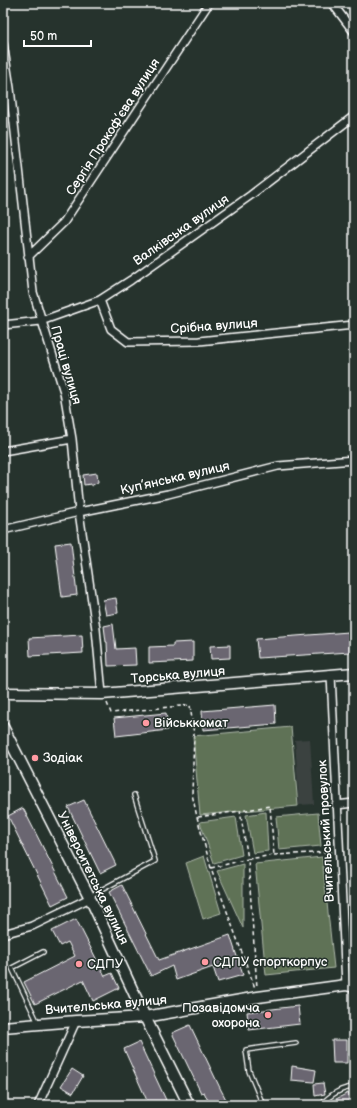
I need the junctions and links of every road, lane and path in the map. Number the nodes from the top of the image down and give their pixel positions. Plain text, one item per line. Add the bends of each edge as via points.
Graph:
1 (209, 3) edge
2 (332, 3) edge
3 (354, 32) edge
4 (3, 43) edge
5 (354, 116) edge
6 (28, 257) junction
7 (100, 300) junction
8 (41, 321) junction
9 (3, 325) edge
10 (354, 325) edge
11 (72, 439) junction
12 (3, 451) edge
13 (354, 460) edge
14 (79, 512) junction
15 (3, 530) edge
16 (354, 673) edge
17 (331, 675) junction
18 (3, 693) edge
19 (102, 694) junction
20 (3, 727) edge
21 (134, 795) dead end
22 (354, 802) edge
23 (336, 805) junction
24 (240, 811) junction
25 (197, 818) junction
26 (339, 852) junction
27 (274, 855) junction
28 (248, 859) junction
29 (211, 868) junction
30 (89, 897) junction
31 (3, 934) edge
32 (43, 952) dead end
33 (350, 986) edge
34 (258, 998) junction
35 (145, 1017) junction
36 (76, 1021) junction
37 (39, 1024) junction
38 (3, 1027) edge
39 (296, 1043) dead end
40 (354, 1087) edge
41 (38, 1105) edge
42 (189, 1105) edge
43 (263, 1105) edge
44 (321, 1105) edge

1 - 6 street, Сергія Прокоф’єва вулиця via 64,222
2 - 3 street
4 - 6 street, Праці вулиця
5 - 7 street, Валківська вулиця via 251,195
6 - 8 street, Праці вулиця via 33,292
7 - 8 street, Валківська вулиця
7 - 10 street, Срібна вулиця via 111,329 128,342 199,341
8 - 9 street, Валківська вулиця
8 - 11 street, Праці вулиця via 64,392
11 - 12 street
11 - 14 street, Праці вулиця
13 - 14 street, Куп’янська вулиця via 278,466 168,494
14 - 15 street, Куп’янська вулиця
14 - 19 street, Праці вулиця via 96,629
16 - 17 street, Торська вулиця
17 - 19 street, Торська вулиця
17 - 23 street, Вчительський провулок
18 - 19 street, Торська вулиця
19 - 25 path via 112,713 190,705 194,734 192,794
20 - 30 street, Університетська вулиця
21 - 30 lane via 155,861
22 - 23 street
23 - 26 street, Вчительський провулок
24 - 25 path
24 - 27 path via 270,806
24 - 28 path
25 - 29 path
26 - 27 path
26 - 33 street, Вчительський провулок
27 - 28 path
28 - 29 path
28 - 34 path
29 - 34 path
30 - 31 street via 32,926
30 - 35 street, Університетська вулиця
32 - 37 lane via 12,968
33 - 34 street, Вчительська вулиця
34 - 35 street, Вчительська вулиця
35 - 36 street, Вчительська вулиця
35 - 42 street, Університетська вулиця
36 - 37 street, Вчительська вулиця
36 - 41 street
37 - 38 street, Вчительська вулиця
39 - 43 lane via 246,1050 249,1071
40 - 44 lane via 333,1094

